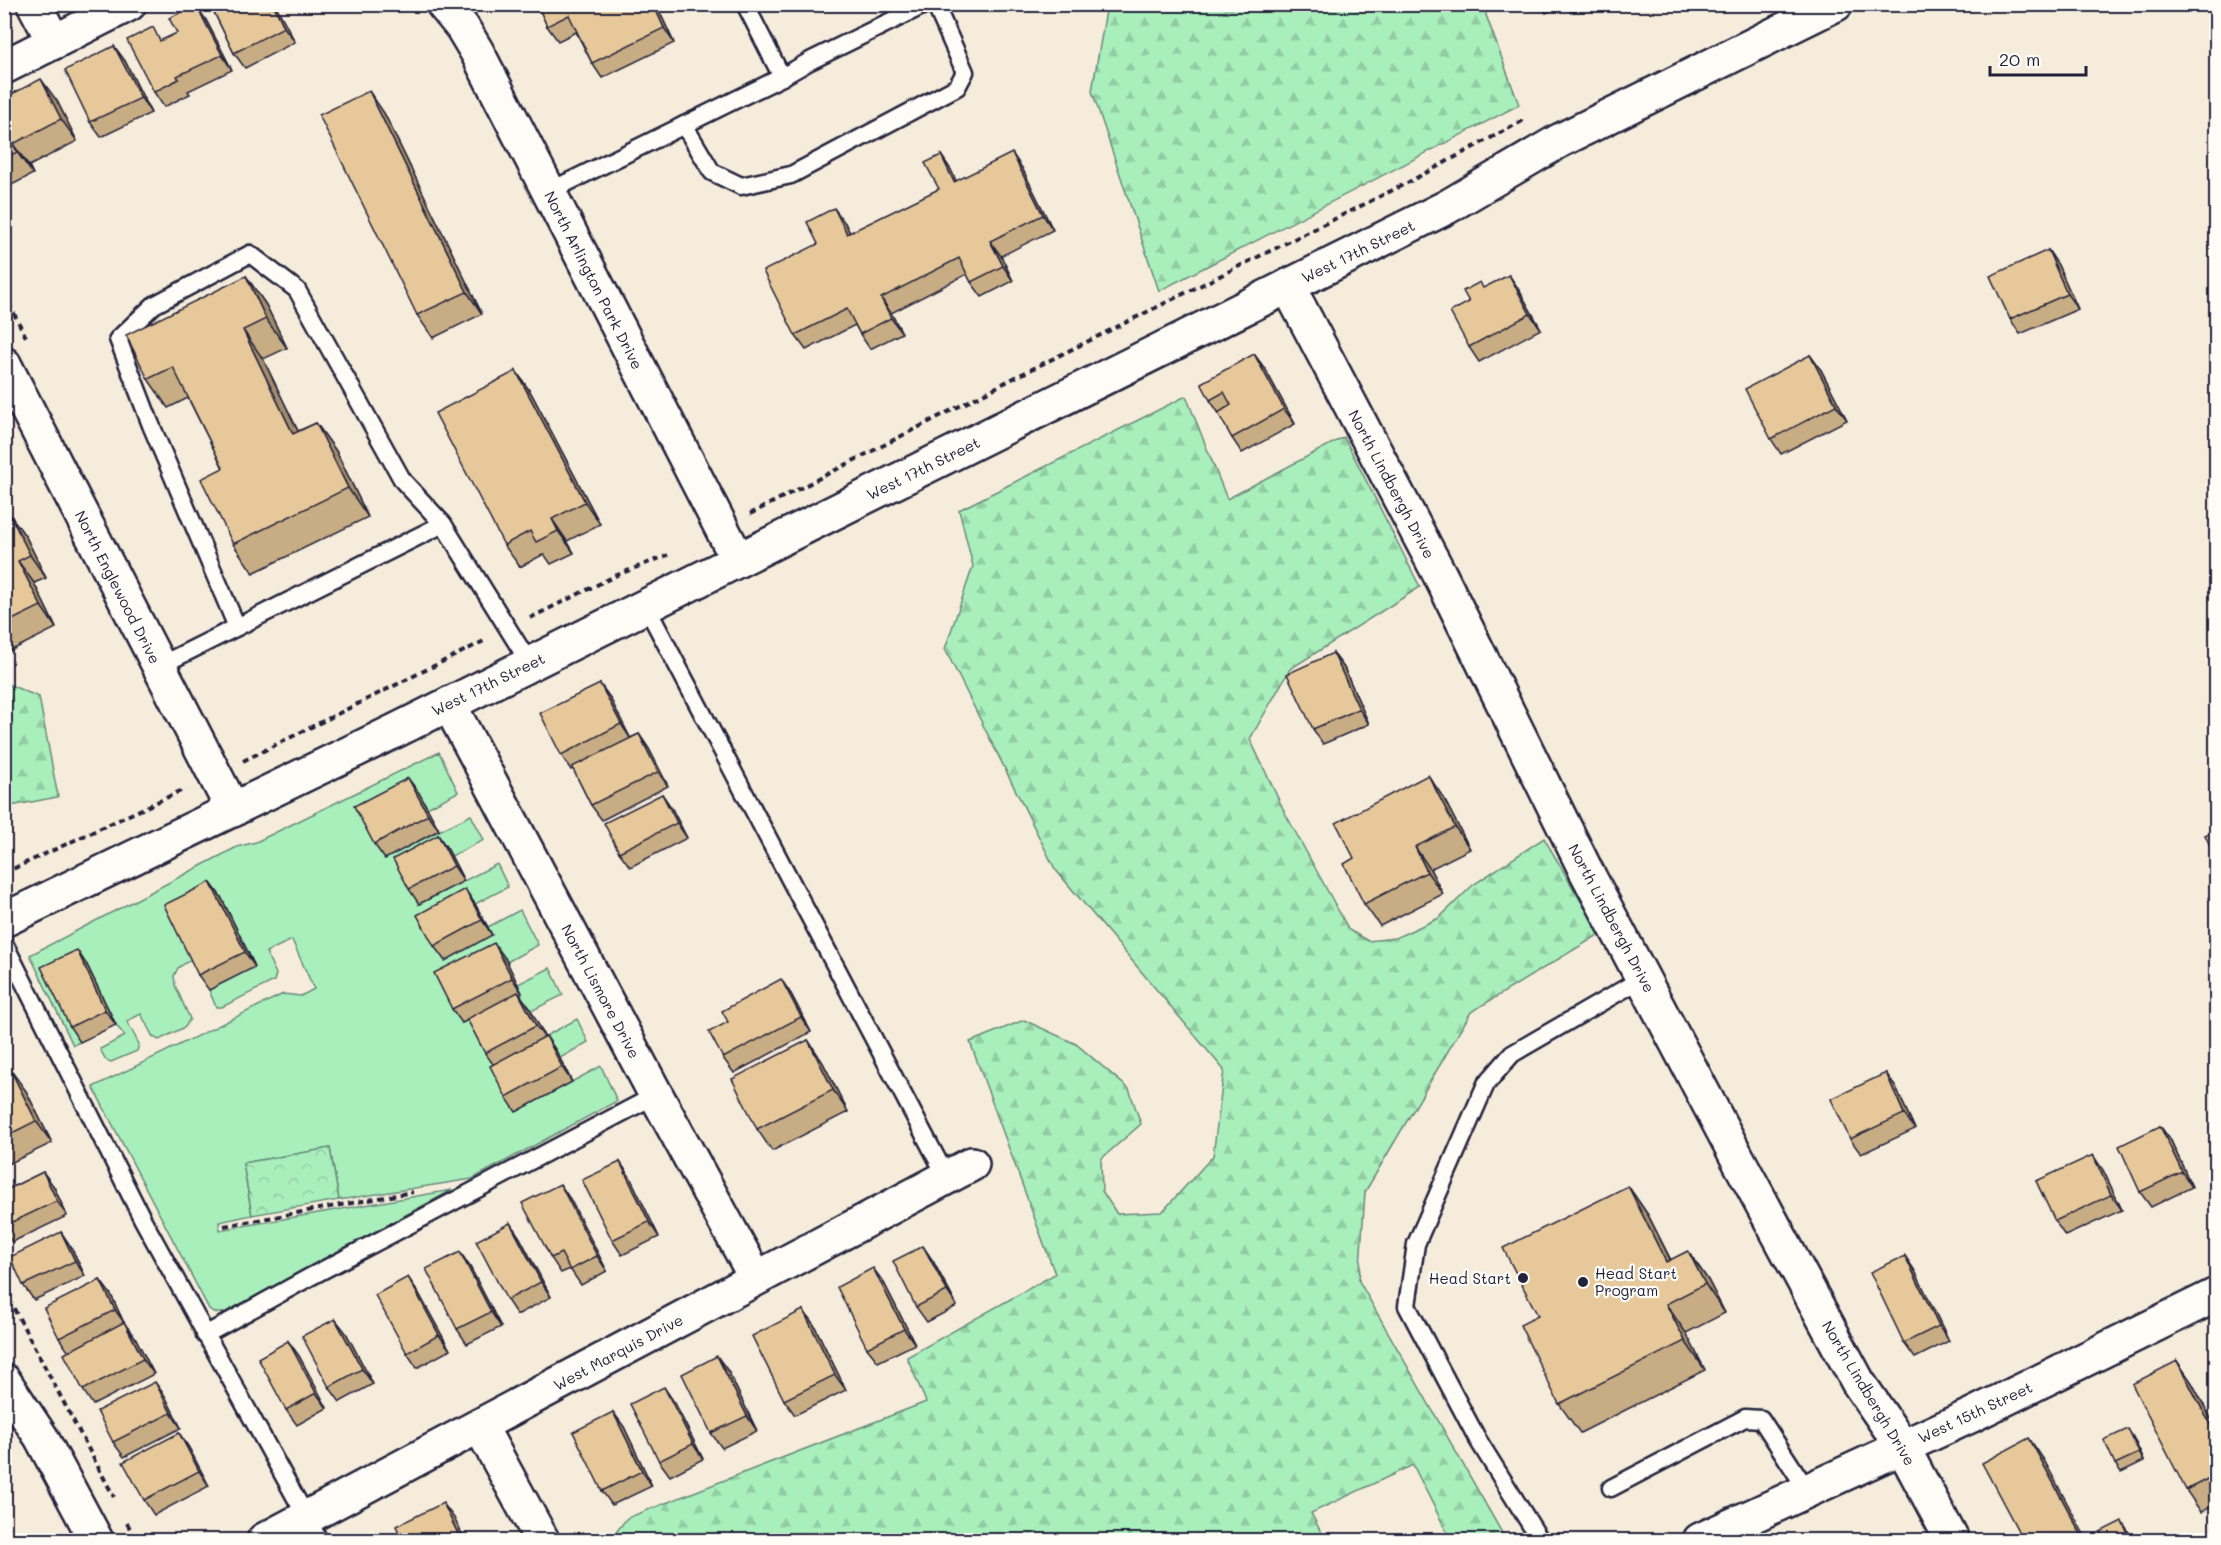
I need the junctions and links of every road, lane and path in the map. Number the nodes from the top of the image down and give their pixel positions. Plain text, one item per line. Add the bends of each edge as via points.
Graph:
1 (34, 4) edge
2 (129, 4) edge
3 (443, 4) edge
4 (745, 4) edge
5 (926, 4) edge
6 (935, 4) edge
7 (1836, 4) edge
8 (54, 42) junction
9 (4, 67) edge
10 (782, 77) junction
11 (1528, 118) dead end
12 (684, 125) junction
13 (548, 192) junction
14 (1288, 286) junction
15 (4, 364) edge
16 (751, 513) dead end
17 (443, 524) junction
18 (670, 555) dead end
19 (738, 560) junction
20 (646, 606) junction
21 (237, 627) junction
22 (508, 629) junction
23 (530, 664) junction
24 (159, 666) junction
25 (449, 704) junction
26 (242, 762) dead end
27 (188, 788) dead end
28 (233, 810) junction
29 (4, 873) edge
30 (4, 920) edge
31 (4, 943) edge
32 (1643, 978) junction
33 (656, 1095) junction
34 (959, 1171) joint
35 (422, 1191) dead end
36 (224, 1226) dead end
37 (756, 1278) junction
38 (4, 1290) edge
39 (2217, 1295) edge
40 (205, 1335) junction
41 (4, 1381) edge
42 (480, 1426) junction
43 (1902, 1446) junction
44 (1611, 1488) dead end
45 (1807, 1490) junction
46 (114, 1498) dead end
47 (125, 1519) dead end
48 (313, 1529) edge
49 (96, 1540) edge
50 (136, 1540) edge
51 (264, 1540) edge
52 (542, 1540) edge
53 (1540, 1540) edge
54 (1700, 1540) edge
55 (1953, 1540) edge

1 - 8 street
2 - 8 street
3 - 13 street, North Arlington Park Drive via 477,52
4 - 10 lane
5 - 10 lane
6 - 12 lane via 965,72 957,87 791,175 741,186 712,172
7 - 14 street, West 17th Street via 1560,141 1448,207
8 - 9 street
10 - 12 lane
11 - 16 path via 1437,168
12 - 13 lane
13 - 19 street, North Arlington Park Drive
14 - 19 street, West 17th Street
14 - 32 street, North Lindbergh Drive via 1440,575
15 - 24 street, North Englewood Drive
17 - 21 lane
17 - 21 lane via 403,481 297,290 250,254 154,305 118,339
17 - 22 lane
18 - 22 path via 617,575
19 - 20 street, West 17th Street
20 - 23 street, West 17th Street
20 - 34 lane
21 - 24 lane
22 - 23 lane
22 - 26 path
23 - 25 street, West 17th Street
24 - 28 street, North Englewood Drive
25 - 28 street, West 17th Street
25 - 33 street, North Lismore Drive
27 - 29 path
28 - 30 street, West 17th Street
31 - 40 lane
32 - 43 street, North Lindbergh Drive via 1858,1382
32 - 53 lane via 1512,1054 1486,1084 1416,1244 1407,1306 1478,1440
33 - 37 street, North Lismore Drive
33 - 40 lane
34 - 37 street, West Marquis Drive
35 - 36 path
37 - 42 street, West Marquis Drive
38 - 46 path
39 - 43 street, West 15th Street
40 - 48 lane
41 - 49 street via 41,1437
42 - 48 street, West Marquis Drive
42 - 52 street
43 - 45 street, West 15th Street
43 - 55 street, North Lindbergh Drive
44 - 45 lane via 1745,1418 1761,1419
45 - 54 street, West 15th Street
47 - 50 path
48 - 51 street, West Marquis Drive

